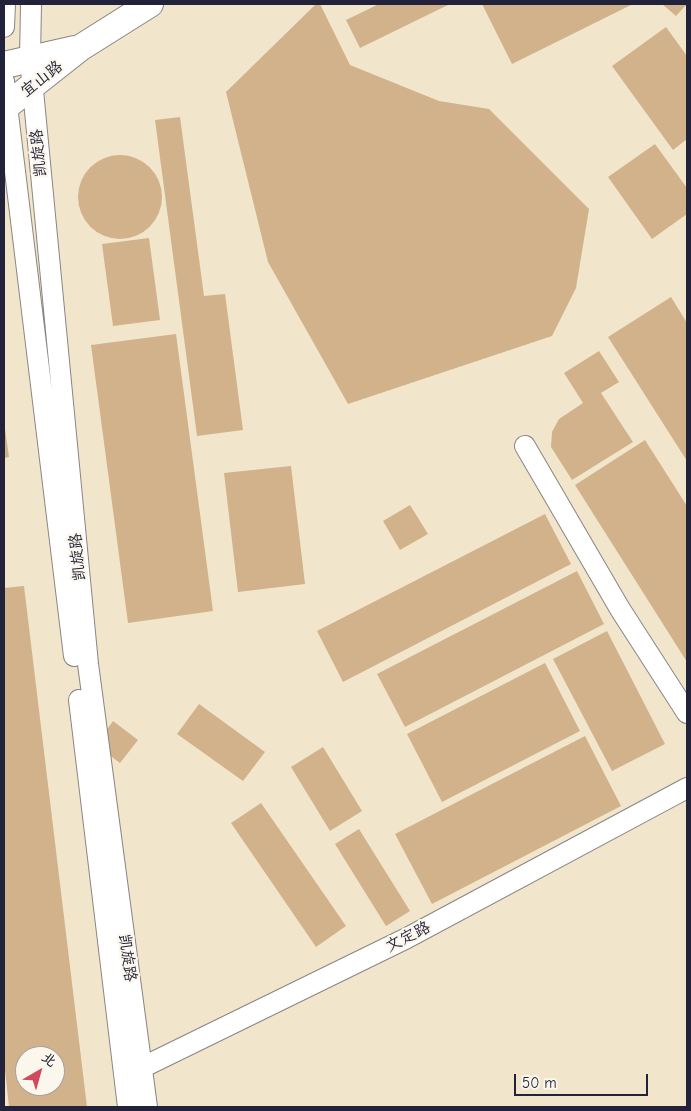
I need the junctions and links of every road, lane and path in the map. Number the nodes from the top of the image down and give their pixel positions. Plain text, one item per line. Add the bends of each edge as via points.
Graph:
1 (5, 4) edge
2 (31, 4) edge
3 (150, 4) edge
4 (4, 27) edge
5 (80, 48) junction
6 (30, 59) junction
7 (4, 65) edge
8 (4, 81) edge
9 (32, 86) junction
10 (5, 107) edge
11 (526, 446) dead end
12 (687, 713) edge
13 (687, 788) edge
14 (142, 1068) junction
15 (124, 1076) junction
16 (128, 1107) edge
17 (147, 1107) edge

1 - 4 street
2 - 6 street, 凯旋路
3 - 5 main road, 宜山路
5 - 6 main road, 宜山路
5 - 9 main road, 宜山路
6 - 7 main road, 宜山路
6 - 9 street, 凯旋路
8 - 10 street, 凯旋路
9 - 10 main road, 宜山路
9 - 14 street, 凯旋路 via 88,664
10 - 15 street, 凯旋路
11 - 12 street via 620,610
13 - 14 street, 文定路 via 407,938
14 - 15 street, 文定路
14 - 17 street, 凯旋路
15 - 16 street, 凯旋路

